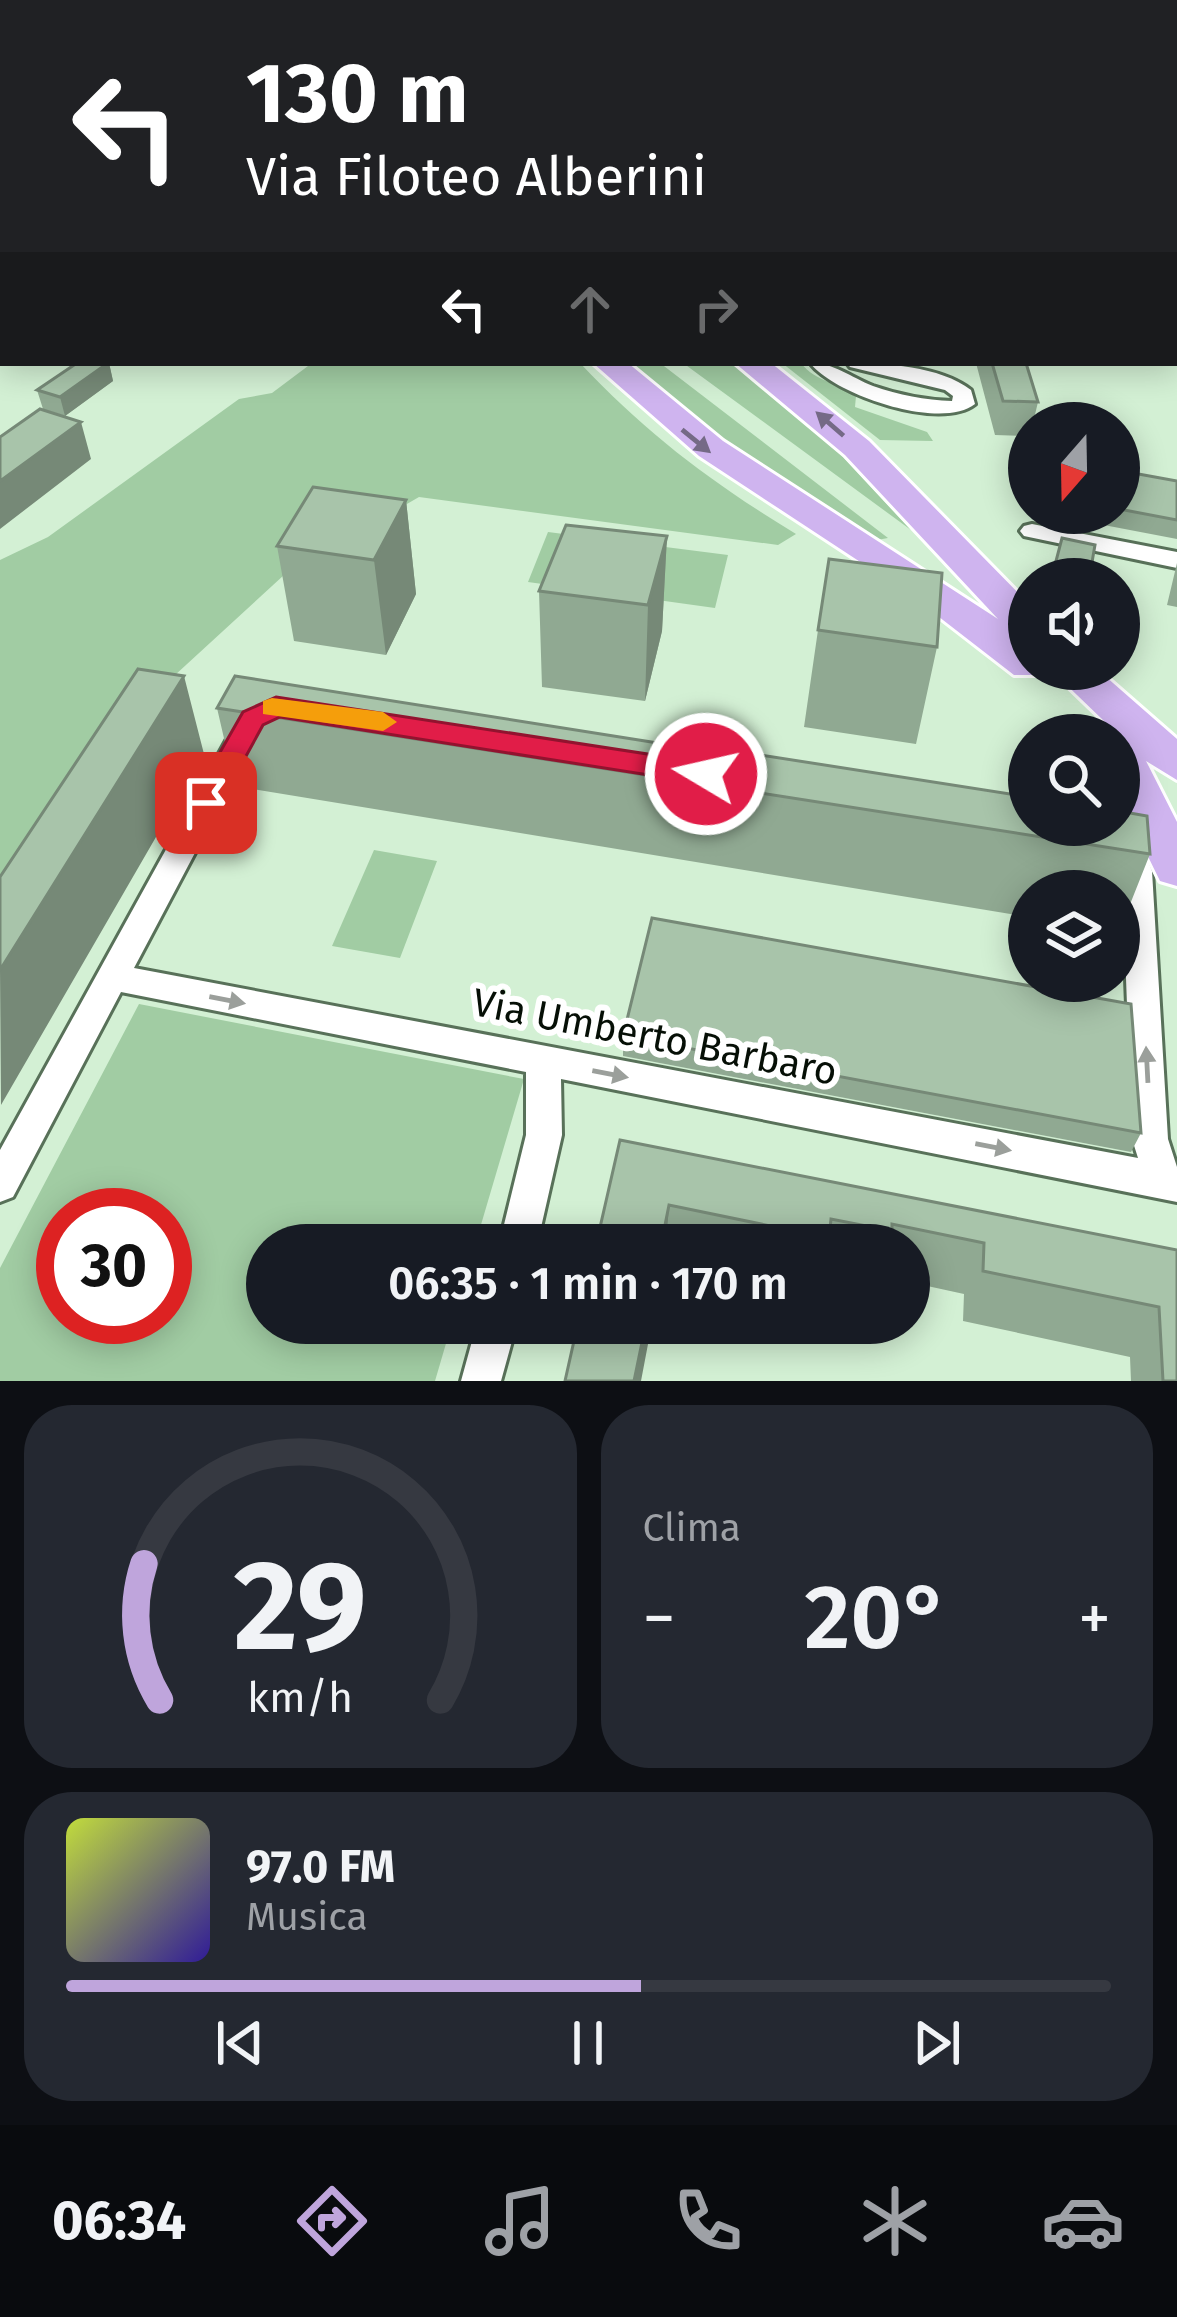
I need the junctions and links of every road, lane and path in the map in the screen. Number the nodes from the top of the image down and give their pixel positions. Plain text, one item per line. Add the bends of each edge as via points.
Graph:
1 (612, 366) edge
2 (755, 366) edge
3 (823, 366) edge
4 (869, 366) edge
5 (883, 473) junction
6 (781, 500) junction
7 (1046, 534) edge
8 (1177, 560) edge
9 (1008, 606) edge
10 (1008, 649) edge
11 (1054, 690) edge
12 (1098, 690) edge
13 (1112, 690) edge
14 (268, 708) edge
15 (1078, 714) edge
16 (1177, 728) edge
17 (1177, 764) edge
18 (1140, 780) edge
19 (1140, 799) edge
20 (1177, 822) edge
21 (1119, 846) edge
22 (1177, 868) edge
23 (112, 977) junction
24 (543, 1062) junction
25 (0, 1185) edge
26 (1170, 1185) edge
27 (523, 1224) edge
28 (491, 1344) edge
29 (481, 1381) edge

1 -> 6 main road via 689,436
5 -> 2 main road
3 - 4 street via 837,380 932,408 964,404 961,388
5 - 6 main road via 924,526 914,550 885,549
5 - 9 main road
6 - 10 main road
7 - 8 street
11 - 15 main road
12 - 17 main road
13 - 16 main road
14 - 23 street via 247,728
18 - 20 main road
19 - 22 main road
26 -> 21 street via 1150,1139 1136,863
23 -> 24 street, Via Umberto Barbaro
23 - 25 street
24 -> 26 street, Via Umberto Barbaro
24 - 27 street via 544,1135
28 - 29 street

